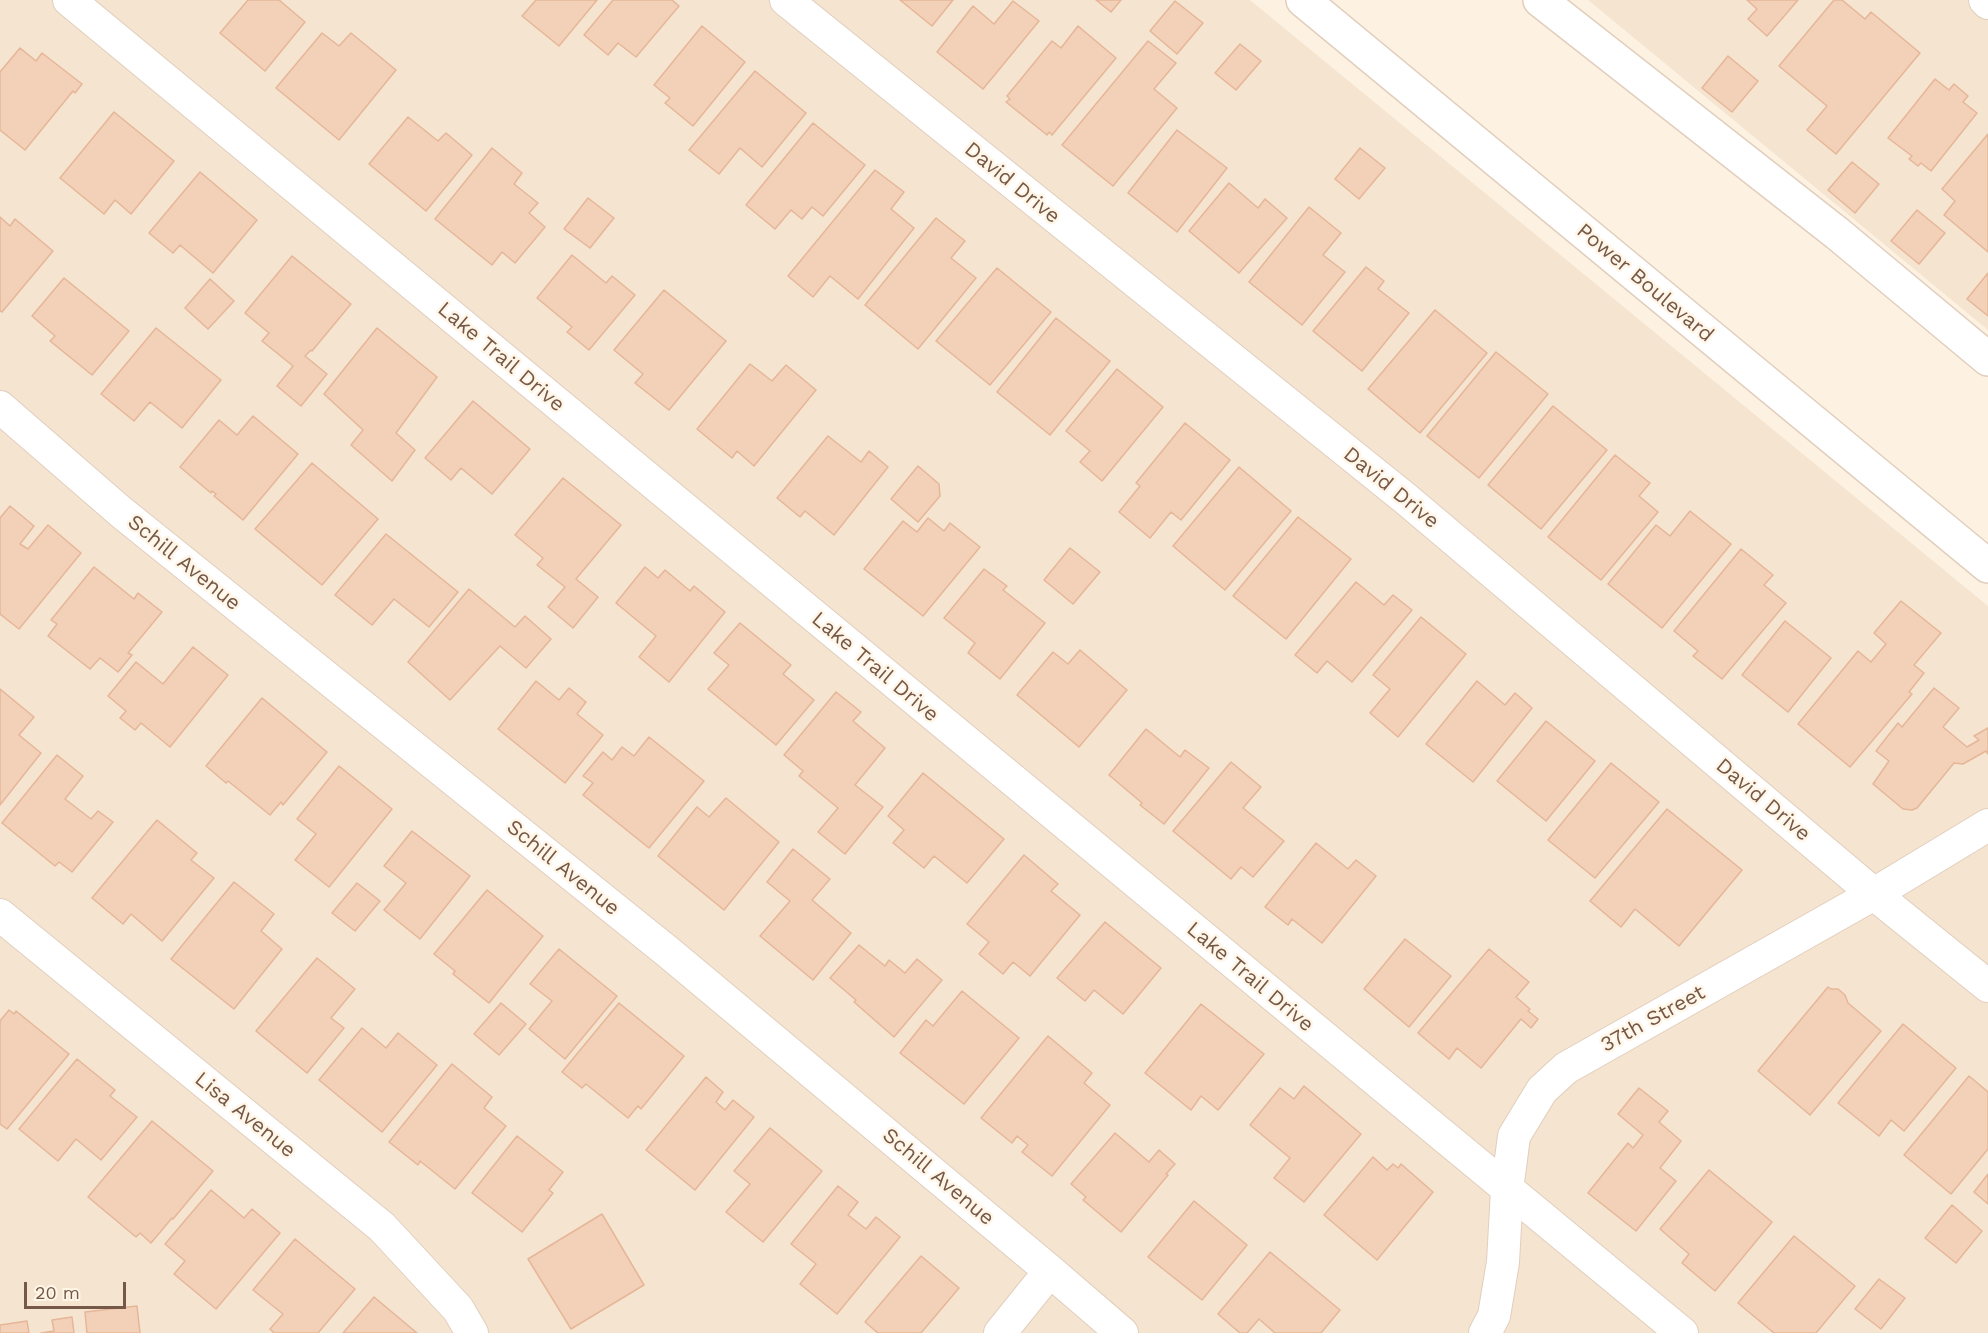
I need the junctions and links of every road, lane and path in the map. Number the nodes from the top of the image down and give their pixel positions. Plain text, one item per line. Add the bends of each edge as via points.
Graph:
1 (69, 0) edge
2 (786, 0) edge
3 (1303, 0) edge
4 (1540, 0) edge
5 (1988, 358) edge
6 (0, 407) edge
7 (1988, 566) edge
8 (1988, 825) edge
9 (1874, 894) junction
10 (0, 915) edge
11 (1988, 986) edge
12 (1507, 1190) junction
13 (1050, 1271) junction
14 (472, 1333) edge
15 (1000, 1333) edge
16 (1122, 1333) edge
17 (1485, 1333) edge
18 (1682, 1333) edge

1 - 12 street, Lake Trail Drive
2 - 9 street, David Drive via 1406,499
3 - 7 street, Power Boulevard
4 - 5 street via 1838,234
6 - 13 street, Schill Avenue via 121,512 668,952
8 - 9 street, 37th Street
9 - 11 street, David Drive
9 - 12 street, 37th Street via 1566,1068 1542,1090 1514,1136
10 - 14 street, Lisa Avenue via 382,1227 458,1309
12 - 17 street, 37th Street via 1503,1262 1494,1316
12 - 18 street, Lake Trail Drive
13 - 15 street
13 - 16 street, Schill Avenue

